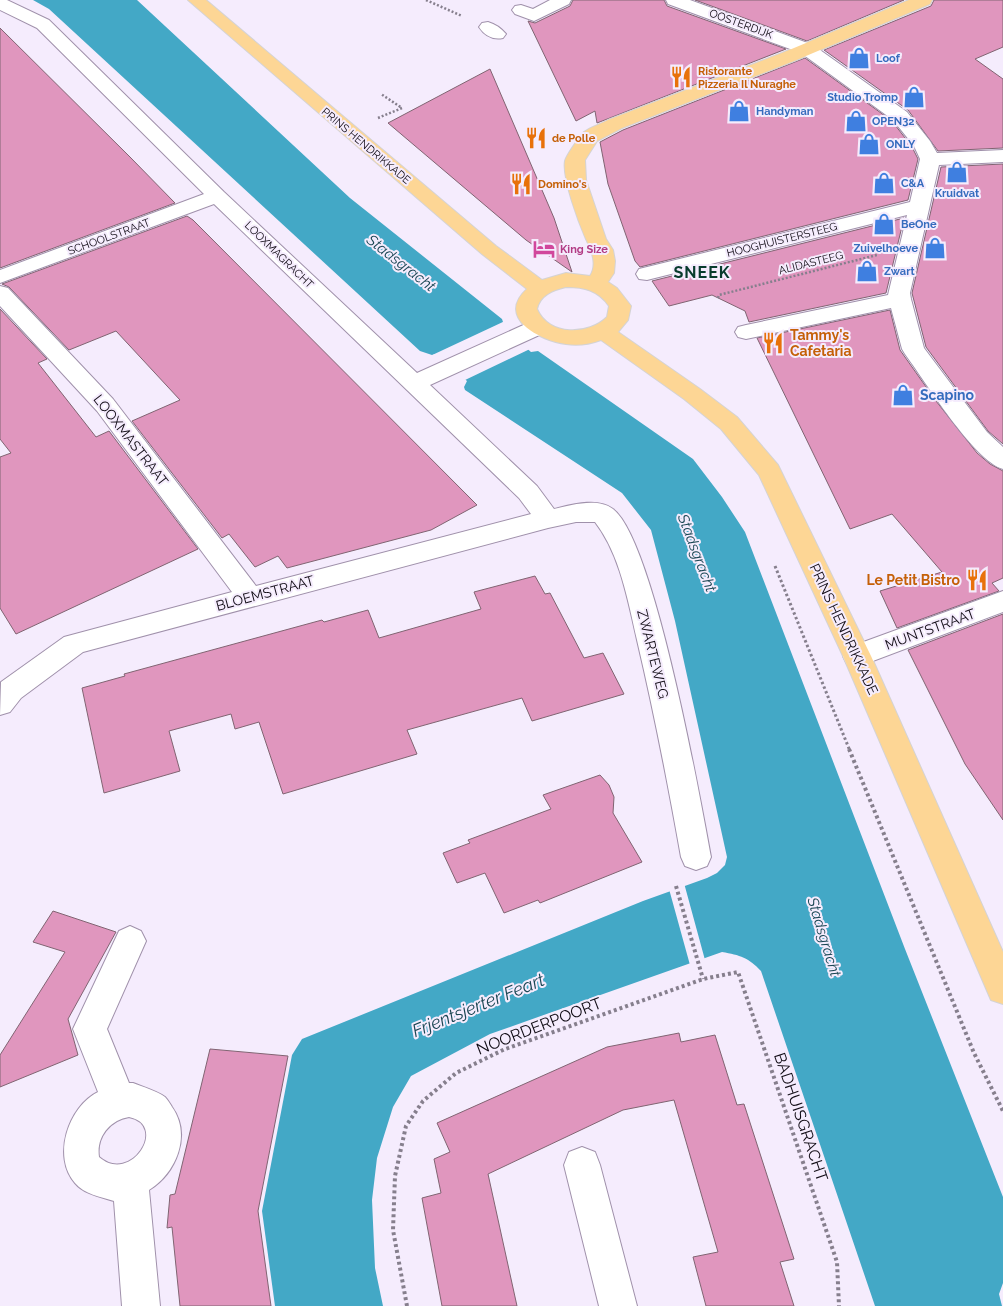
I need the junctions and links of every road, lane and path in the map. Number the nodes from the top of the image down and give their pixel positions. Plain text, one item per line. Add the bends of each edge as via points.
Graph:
1 (196, 0) edge
2 (564, 0) edge
3 (569, 0) edge
4 (674, 0) edge
5 (924, 0) edge
6 (0, 3) edge
7 (521, 10) dead end
8 (23, 15) junction
9 (0, 23) edge
10 (807, 49) junction
11 (1003, 156) edge
12 (930, 159) junction
13 (218, 196) junction
14 (918, 206) junction
15 (909, 247) junction
16 (647, 274) dead end
17 (0, 277) edge
18 (596, 284) junction
19 (539, 288) junction
20 (0, 293) edge
21 (718, 298) dead end
22 (900, 299) junction
23 (529, 330) junction
24 (604, 332) junction
25 (746, 332) dead end
26 (413, 384) junction
27 (1003, 461) edge
28 (548, 519) junction
29 (772, 560) dead end
30 (250, 597) junction
31 (1003, 602) edge
32 (857, 656) junction
33 (4, 689) edge
34 (696, 857) dead end
35 (674, 880) dead end
36 (130, 941) dead end
37 (703, 979) junction
38 (1003, 989) edge
39 (119, 1102) junction
40 (1003, 1111) edge
41 (582, 1165) dead end
42 (130, 1181) junction
43 (141, 1306) edge
44 (407, 1306) edge
45 (618, 1306) edge
46 (839, 1306) edge

1 - 19 main road, PRINS HENDRIKKADE via 489,250
2 - 3 street
2 - 7 street via 534,16
4 - 10 street, OOSTERDIJK
5 - 10 main road
6 - 8 street, LOOXMAGRACHT
8 - 9 street
8 - 13 street, LOOXMAGRACHT via 43,24
10 - 12 street, OOSTERDIJK via 900,116
10 - 18 main road via 614,124 590,137 575,160 576,180 604,261 603,273
11 - 12 street
12 - 14 street
13 - 17 street, SCHOOLSTRAAT
13 - 26 street, LOOXMAGRACHT
14 - 15 street
14 - 16 street, HOOGHUISTERSTEEG
15 - 21 path, ALIDASTEEG via 719,295
15 - 22 street
18 - 19 main road via 566,280
18 - 24 main road via 612,293 620,306 617,320
19 - 23 main road via 530,297 527,307
20 - 30 street, LOOXMASTRAAT via 105,405
22 - 25 street
22 - 27 street via 913,349 979,438
23 - 24 main road via 570,338
23 - 26 street
24 - 32 main road, PRINS HENDRIKKADE via 729,423 769,471
26 - 28 street, LOOXMAGRACHT via 528,492
28 - 30 street, BLOEMSTRAAT
28 - 34 street, ZWARTEWEG via 584,512 605,515 616,528 635,579
29 - 40 path via 939,971
30 - 33 street, BLOEMSTRAAT via 74,644
31 - 32 street, MUNTSTRAAT
32 - 38 main road, PRINS HENDRIKKADE
35 - 37 path
36 - 39 street via 90,1029
37 - 44 path, NOORDERPOORT via 505,1049 456,1073 423,1101 406,1126 395,1176 394,1230
37 - 46 path, BADHUISGRACHT via 738,972 837,1262
39 - 42 street via 133,1100 146,1103 163,1122 165,1136 155,1164
39 - 42 street via 105,1107 86,1128 81,1154 92,1176 116,1184
41 - 45 street
42 - 43 street

